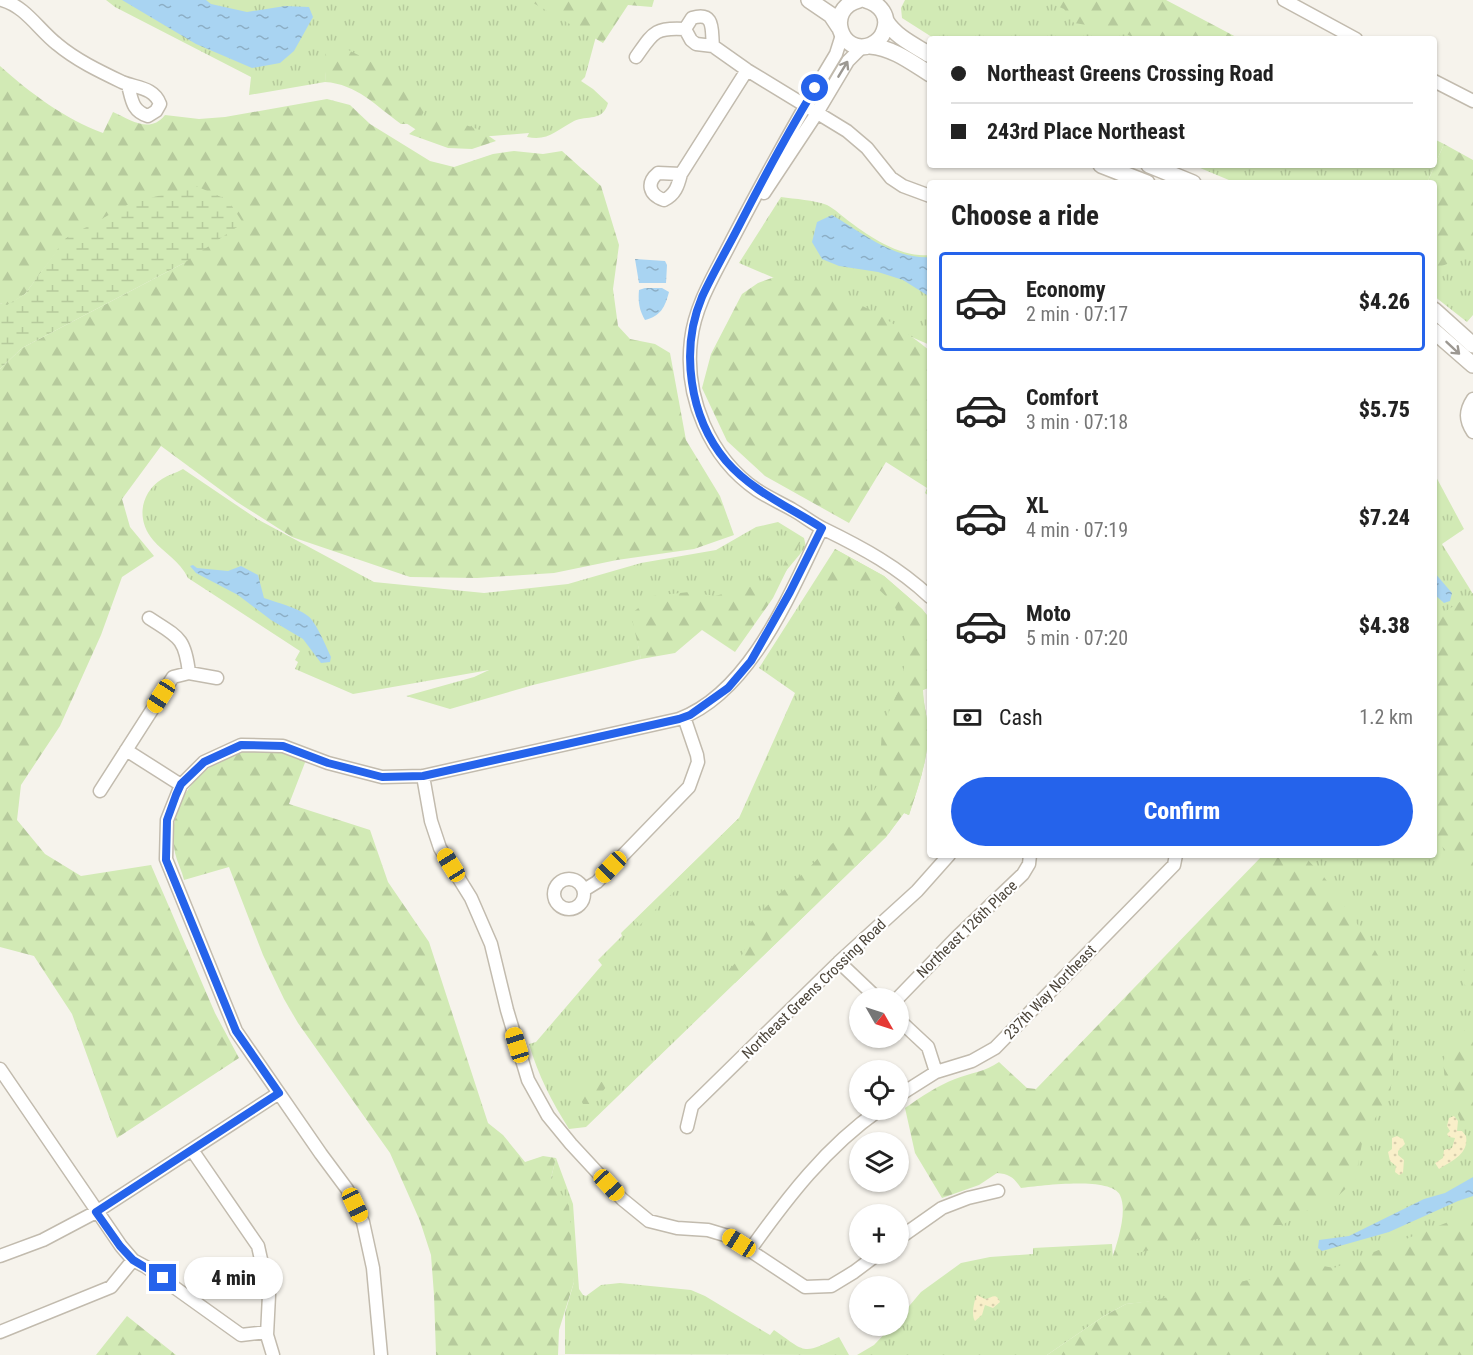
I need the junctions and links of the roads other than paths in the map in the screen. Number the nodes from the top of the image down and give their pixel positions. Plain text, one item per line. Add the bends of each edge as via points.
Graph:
1 (2, 0) edge
2 (809, 0) edge
3 (855, 0) edge
4 (1284, 0) edge
5 (886, 12) edge
6 (685, 29) junction
7 (840, 31) junction
8 (1350, 36) edge
9 (712, 46) junction
10 (866, 46) junction
11 (927, 53) edge
12 (636, 57) dead end
13 (747, 70) junction
14 (927, 72) edge
15 (1437, 83) edge
16 (128, 85) dead end
17 (1473, 101) edge
18 (805, 105) junction
19 (817, 113) junction
20 (1109, 168) edge
21 (1156, 168) edge
22 (681, 174) dead end
23 (1139, 180) edge
24 (1186, 180) edge
25 (927, 195) edge
26 (731, 242) junction
27 (1437, 313) edge
28 (1437, 334) edge
29 (1473, 345) edge
30 (1473, 365) edge
31 (1473, 399) edge
32 (1473, 432) edge
33 (822, 528) junction
34 (927, 594) edge
35 (149, 618) dead end
36 (189, 673) junction
37 (217, 678) dead end
38 (684, 717) junction
39 (126, 750) junction
40 (423, 776) junction
41 (181, 784) junction
42 (100, 791) dead end
43 (946, 858) edge
44 (1030, 858) edge
45 (1175, 858) edge
46 (584, 890) dead end
47 (839, 962) junction
48 (866, 988) edge
49 (908, 988) edge
50 (909, 1029) edge
51 (0, 1069) edge
52 (936, 1072) junction
53 (909, 1089) edge
54 (279, 1093) junction
55 (865, 1120) edge
56 (687, 1127) dead end
57 (192, 1150) junction
58 (998, 1191) dead end
59 (96, 1212) junction
60 (909, 1231) edge
61 (750, 1250) junction
62 (0, 1256) edge
63 (133, 1260) junction
64 (865, 1264) edge
65 (0, 1332) edge
66 (267, 1332) junction
67 (273, 1355) edge
68 (381, 1355) edge

1 - 16 street via 33,19 56,43 87,66
2 - 7 street via 831,15
3 - 5 street via 874,3
3 - 7 street via 842,11
4 - 8 street
5 - 10 street via 882,36
5 - 11 street via 892,30
6 - 9 street via 696,44
6 - 9 street via 692,18 705,17 713,29
6 - 12 street via 664,28 652,35
7 - 10 street via 854,45
7 - 18 street via 836,54
9 - 13 street
10 - 14 street via 893,51
19 -> 10 street via 848,61
13 - 18 street
13 - 22 street
15 - 17 street
18 - 19 street
18 - 26 street
19 - 25 street via 861,142 891,178
19 - 26 street
20 - 23 street
21 - 24 street
26 - 33 street via 702,298 691,339 693,394 700,417 711,441 742,478
27 - 29 street
28 -> 30 street
31 - 32 street via 1466,413
33 - 34 street via 888,563
33 - 38 street via 751,661 728,688
35 - 36 street via 179,638 187,651
36 - 37 street
36 - 39 street via 173,677
38 - 40 street
38 - 46 street via 697,755 689,787 597,882
39 - 41 street
39 - 42 street
40 - 41 street via 382,777 283,746 241,745 204,762
40 - 61 street via 430,821 440,848 471,898 491,944 528,1080 548,1116 621,1199 649,1221 708,1230 728,1236
41 - 54 street via 167,820 166,860 236,1031
43 - 47 street, Northeast Greens Crossing Road via 917,891
44 - 49 street, Northeast 126th Place via 1023,874
45 - 52 street, 237th Way Northeast via 1174,865 995,1048 972,1061
47 - 48 street
47 - 56 street, Northeast Greens Crossing Road via 692,1106
50 - 52 street via 928,1047
51 - 59 street
52 - 53 street, 237th Way Northeast
54 - 57 street
54 - 68 street via 347,1189 363,1222 373,1268
55 - 61 street via 813,1168
57 - 59 street
57 - 66 street via 258,1245 269,1295
58 - 60 street via 942,1208
59 - 62 street via 43,1240
59 - 63 street
61 - 64 street via 804,1287 831,1286
63 - 65 street via 111,1287
63 - 66 street via 241,1335
66 - 67 street

